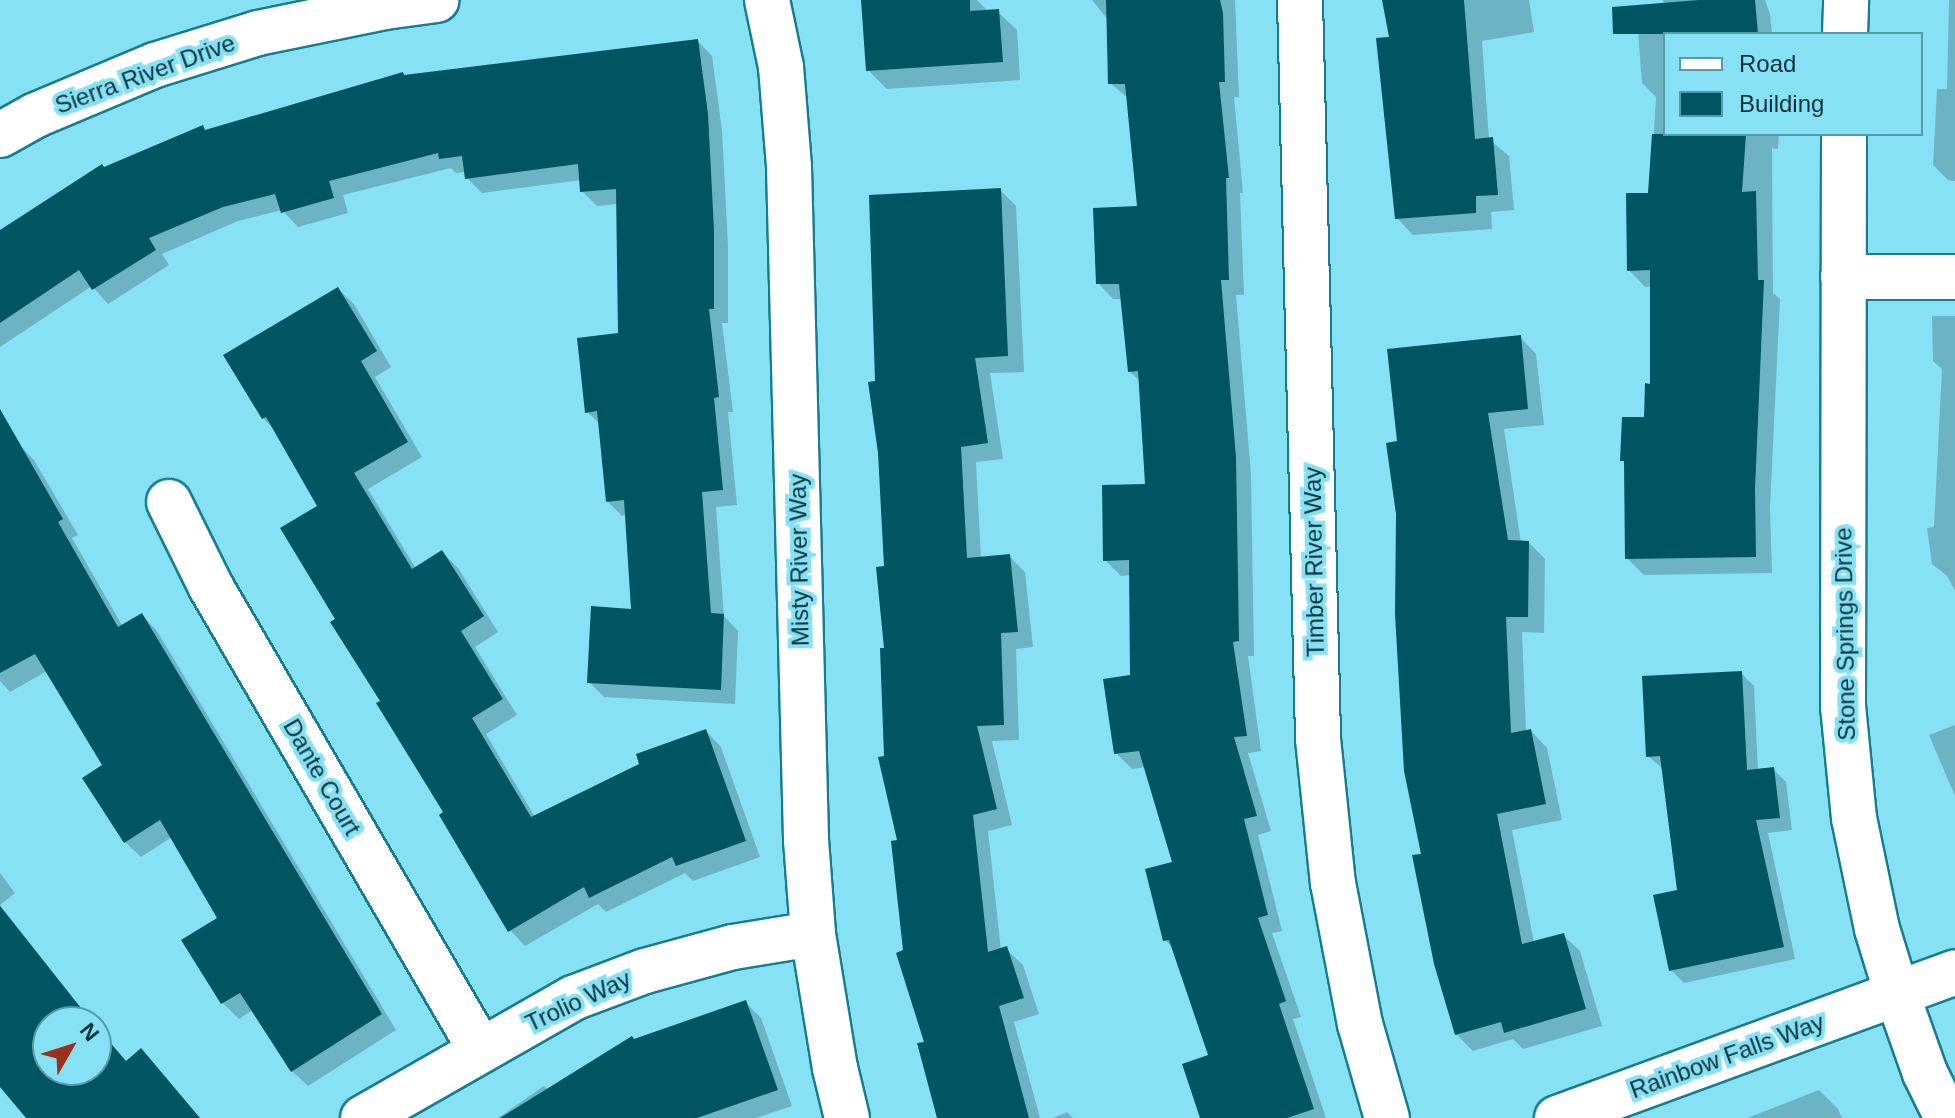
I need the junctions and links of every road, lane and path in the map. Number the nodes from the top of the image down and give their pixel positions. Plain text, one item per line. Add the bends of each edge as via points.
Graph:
1 (437, 0) edge
2 (767, 0) edge
3 (1300, 0) edge
4 (1846, 0) edge
5 (1845, 32) edge
6 (0, 135) edge
7 (1844, 136) edge
8 (1843, 277) junction
9 (1955, 277) edge
10 (169, 502) dead end
11 (813, 934) junction
12 (1955, 972) edge
13 (1897, 994) junction
14 (480, 1049) junction
15 (363, 1118) edge
16 (847, 1118) edge
17 (1387, 1118) edge
18 (1557, 1118) edge
19 (1947, 1118) edge

1 - 6 street, Sierra River Drive via 258,33 155,65
2 - 11 street, Misty River Way via 781,67 789,167 806,840
3 - 17 street, Timber River Way via 1318,739 1333,883 1360,1024
4 - 5 street
7 - 8 street, Stone Springs Drive
8 - 9 street
8 - 13 street, Stone Springs Drive via 1843,706 1854,818 1877,929
10 - 14 street, Dante Court via 211,587
11 - 14 street, Trolio Way via 733,947 645,971 573,998
11 - 16 street, Misty River Way
12 - 13 street, Rainbow Falls Way
13 - 18 street, Rainbow Falls Way
13 - 19 street, Stone Springs Drive
14 - 15 street, Trolio Way

